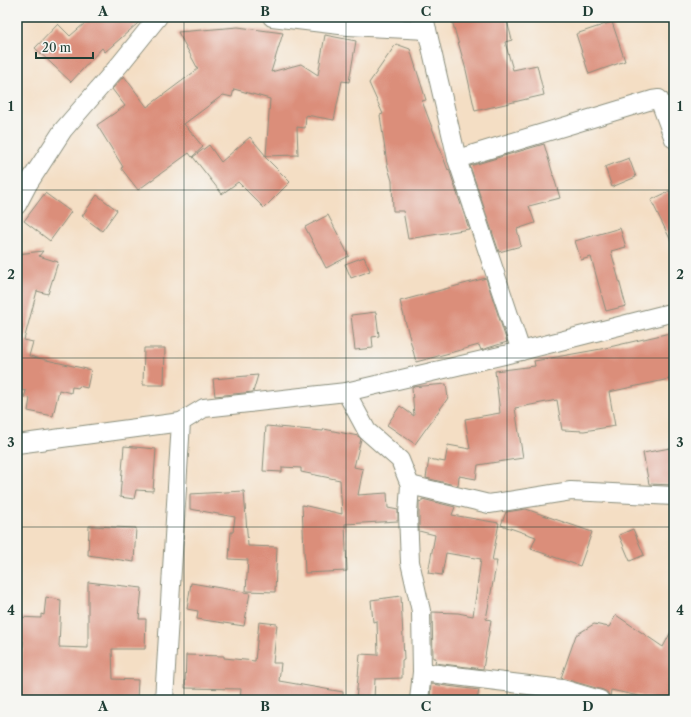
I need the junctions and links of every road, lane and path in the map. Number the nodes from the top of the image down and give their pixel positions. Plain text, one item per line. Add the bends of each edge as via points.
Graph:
1 (158, 17) edge
2 (272, 17) edge
3 (425, 23) edge
4 (674, 139) edge
5 (457, 159) junction
6 (17, 205) edge
7 (674, 312) edge
8 (522, 351) junction
9 (346, 392) junction
10 (181, 422) junction
11 (17, 444) edge
12 (410, 485) junction
13 (674, 496) edge
14 (422, 672) junction
15 (164, 700) edge
16 (419, 700) edge
17 (600, 700) edge

1 - 6 street via 63,130
2 - 3 street via 348,26
3 - 5 street
4 - 5 street via 659,99
5 - 8 street
7 - 8 street
8 - 9 street
9 - 10 street via 204,408
9 - 12 street via 367,431 400,460
10 - 11 street
10 - 15 street
12 - 13 street via 488,504 571,491
12 - 14 street via 410,562 421,611
14 - 16 street
14 - 17 street via 562,689

